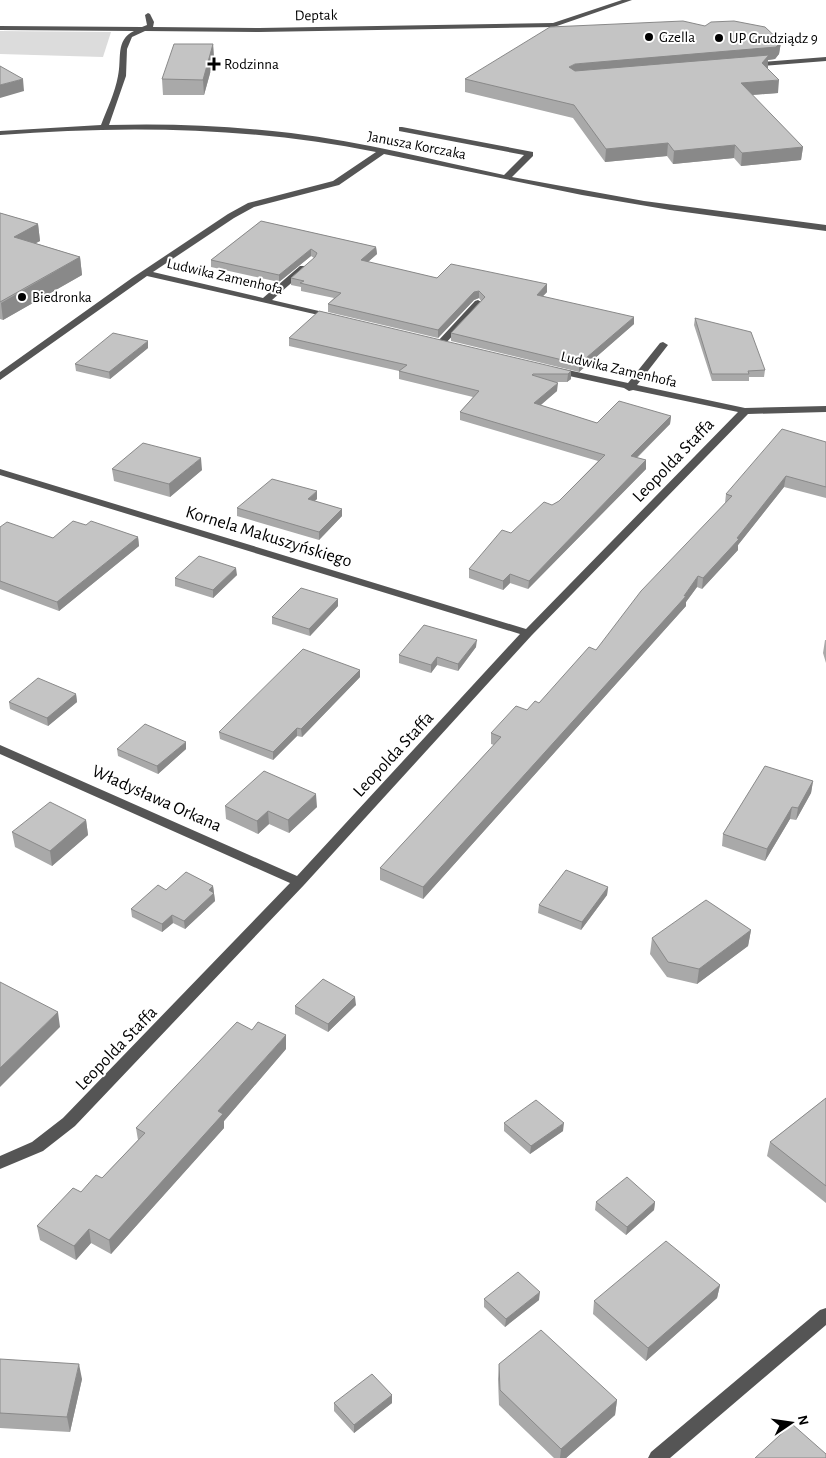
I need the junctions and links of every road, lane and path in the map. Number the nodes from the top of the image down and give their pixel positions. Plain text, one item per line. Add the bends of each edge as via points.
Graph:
1 (629, 0) edge
2 (148, 14) dead end
3 (0, 28) edge
4 (144, 29) junction
5 (826, 59) edge
6 (738, 66) edge
7 (104, 127) junction
8 (402, 129) dead end
9 (0, 133) edge
10 (382, 152) junction
11 (507, 177) junction
12 (826, 228) edge
13 (311, 261) edge
14 (146, 272) junction
15 (265, 301) junction
16 (478, 303) edge
17 (339, 318) edge
18 (441, 343) edge
19 (663, 345) dead end
20 (544, 368) edge
21 (0, 377) edge
22 (629, 388) junction
23 (826, 409) edge
24 (745, 411) junction
25 (0, 472) edge
26 (528, 633) junction
27 (0, 749) edge
28 (299, 882) junction
29 (0, 1162) edge
30 (826, 1315) edge
31 (657, 1458) edge

1 - 4 street, Deptak via 554,25
2 - 4 street via 151,24
3 - 4 street, Deptak
4 - 7 street via 129,36 123,49 122,76
5 - 6 street
7 - 9 street, Janusza Korczaka
7 - 10 street, Janusza Korczaka via 272,134
8 - 11 street via 530,154
10 - 11 street, Janusza Korczaka
10 - 14 street via 336,183 251,205
11 - 12 street, Janusza Korczaka via 618,199
13 - 15 street
14 - 15 street, Ludwika Zamenhofa
14 - 21 street
15 - 17 street, Ludwika Zamenhofa
16 - 18 street
19 - 22 street
20 - 22 street, Ludwika Zamenhofa
22 - 24 street, Ludwika Zamenhofa
23 - 24 street, Ludwika Zamenhofa
24 - 26 street, Leopolda Staffa
25 - 26 street, Kornela Makuszyńskiego
26 - 28 street, Leopolda Staffa
27 - 28 street, Władysława Orkana
28 - 29 street, Leopolda Staffa via 69,1122 50,1139
30 - 31 street

